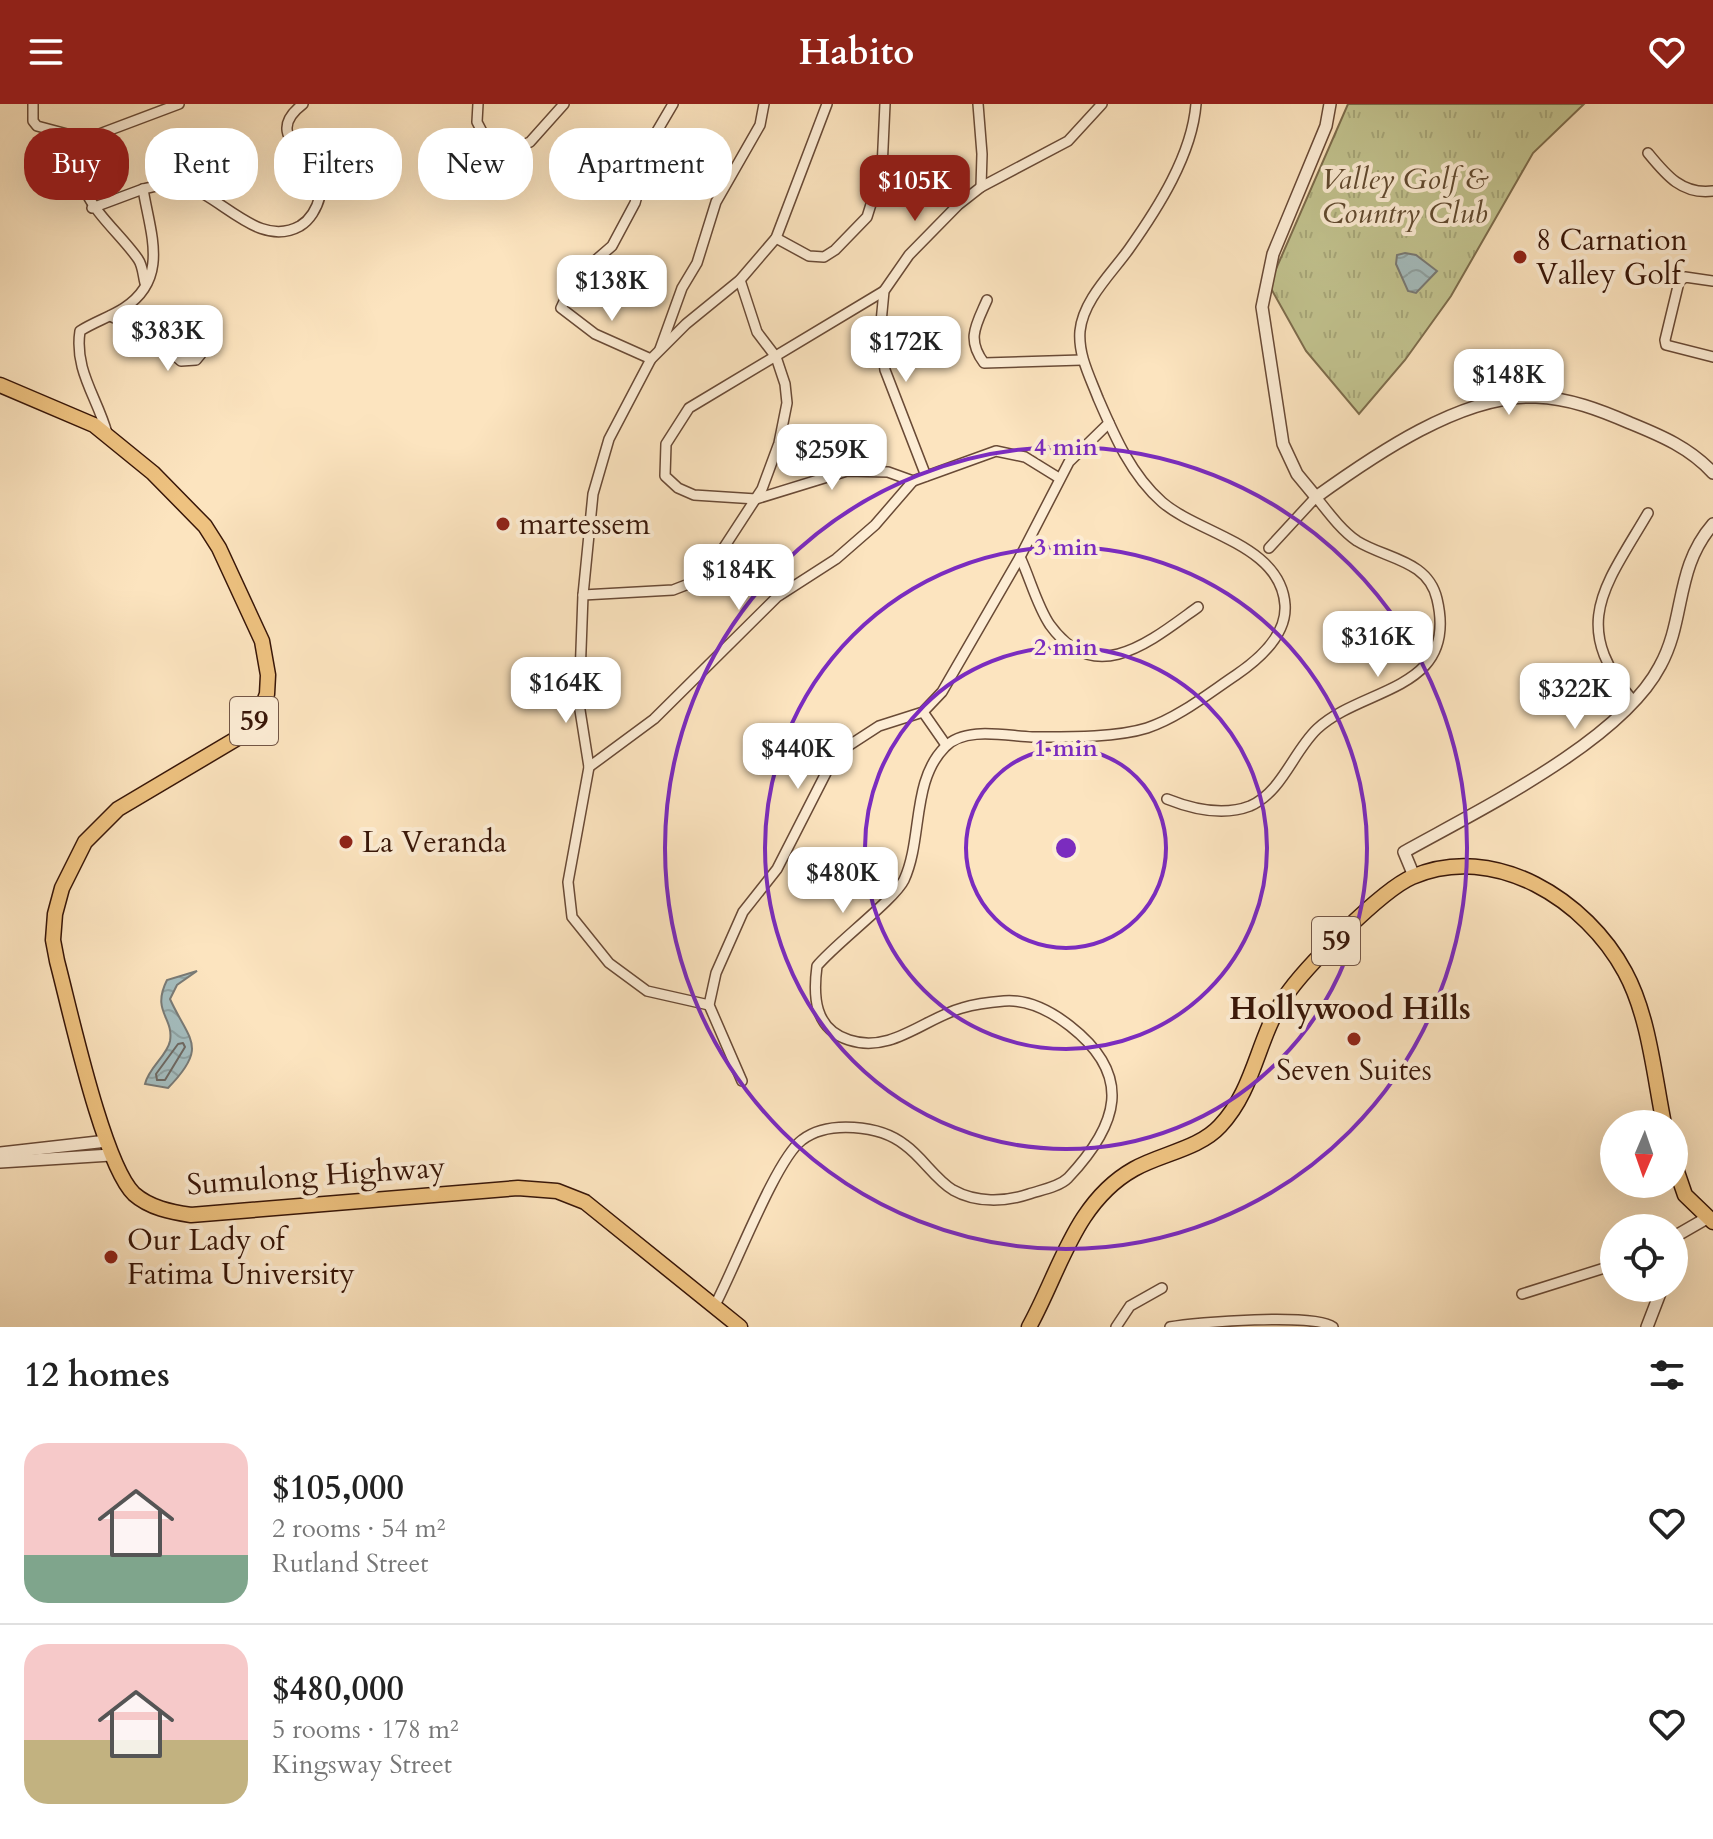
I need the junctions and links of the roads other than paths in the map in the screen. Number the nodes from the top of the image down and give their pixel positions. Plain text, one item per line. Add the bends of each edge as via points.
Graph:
1 (33, 104) edge
2 (179, 104) edge
3 (303, 104) edge
4 (478, 104) edge
5 (564, 104) edge
6 (673, 104) edge
7 (764, 104) edge
8 (827, 104) edge
9 (885, 104) edge
10 (978, 104) edge
11 (1102, 104) edge
12 (1196, 104) edge
13 (1330, 104) edge
14 (45, 128) edge
15 (115, 128) edge
16 (1648, 153) dead end
17 (981, 187) junction
18 (143, 189) junction
19 (1713, 191) edge
20 (90, 200) edge
21 (92, 208) junction
22 (776, 238) junction
23 (740, 280) junction
24 (1713, 281) edge
25 (145, 283) junction
26 (884, 291) junction
27 (987, 300) dead end
28 (110, 316) junction
29 (201, 344) dead end
30 (659, 351) junction
31 (776, 357) junction
32 (1713, 357) edge
33 (651, 359) junction
34 (1082, 360) junction
35 (0, 385) edge
36 (1109, 423) junction
37 (107, 434) junction
38 (1713, 473) edge
39 (926, 476) junction
40 (1059, 478) junction
41 (913, 481) junction
42 (1316, 497) junction
43 (756, 499) junction
44 (1648, 513) dead end
45 (1713, 524) edge
46 (1269, 548) dead end
47 (1020, 557) junction
48 (583, 595) junction
49 (1198, 607) dead end
50 (1634, 702) junction
51 (923, 712) junction
52 (946, 745) junction
53 (589, 767) junction
54 (1167, 799) dead end
55 (1414, 876) junction
56 (709, 1005) junction
57 (742, 1081) dead end
58 (1661, 1110) edge
59 (109, 1148) junction
60 (0, 1153) edge
61 (35, 1154) junction
62 (0, 1162) edge
63 (1688, 1198) edge
64 (1710, 1220) edge
65 (1688, 1230) edge
66 (1600, 1269) edge
67 (1162, 1288) dead end
68 (1522, 1294) dead end
69 (1657, 1302) edge
70 (715, 1305) junction
71 (740, 1327) edge
72 (1029, 1327) edge
73 (1116, 1327) edge
74 (1170, 1327) edge
75 (1333, 1327) edge
76 (1647, 1327) edge

1 - 14 street via 33,121
2 - 15 street
3 - 18 street via 287,133 318,170 321,183 313,213 298,227 287,232 261,230 179,184
4 - 5 street via 477,122 488,143 509,151 530,142
6 - 33 street via 653,138 635,203 612,246 575,278 561,308 595,334
7 - 30 street via 760,125 716,202 697,263
8 - 22 street
9 - 22 street via 882,169 867,217 824,257 809,256
10 - 17 street
11 - 17 street via 1068,141
12 - 34 street via 1162,198 1096,291 1080,329
13 - 42 street via 1326,126 1273,254 1262,307 1283,444
16 - 19 street via 1670,180 1693,191
17 - 26 street via 933,228
18 - 21 street
18 - 25 street via 156,255
20 - 21 street
21 - 25 street via 140,261
22 - 23 street
23 - 30 street
23 - 31 street via 757,332
24 - 32 street via 1685,277 1679,282 1665,340 1666,345
25 - 28 street via 128,306
26 - 31 street
26 - 39 street via 880,333 885,370
27 - 34 street via 971,334 973,349 984,363
28 - 29 street via 150,334 181,361 196,360
28 - 37 street via 80,331 77,348 80,370 100,407
30 - 33 street
31 - 43 street via 787,403 774,462
31 - 43 street via 689,408 666,444 665,476 678,488 694,495
33 - 48 street via 609,439 601,466 593,494
34 - 36 street
35 - 37 main road, Sumulong Highway / 59 via 80,416
36 - 40 street
36 - 52 street via 1133,469 1161,502 1197,527 1258,556 1275,575 1285,605 1277,636 1260,659 1147,728 1069,737 975,734
37 - 59 main road, Sumulong Highway / 59 via 153,473 213,537 262,641 269,685 261,710 241,736 105,820 85,842 62,888 53,940
38 - 42 street via 1688,450 1633,424 1584,405 1534,396 1445,419 1362,464
39 - 40 street via 996,451 1025,457
39 - 41 street
40 - 47 street
41 - 43 street via 888,472 847,471
41 - 53 street via 875,525 836,559 777,597 654,719
42 - 46 street
42 - 54 street via 1355,540 1425,574 1438,602 1433,654 1402,686 1321,725 1260,801 1233,810 1210,810
43 - 48 street via 704,578 673,590
44 - 50 street via 1605,591 1597,627 1607,667
45 - 50 street via 1686,569 1662,664
47 - 49 street via 1049,623 1085,654 1127,655
47 - 51 street via 942,692
48 - 53 street via 579,704
50 - 55 street via 1598,736 1404,852
51 - 52 street
51 - 56 street via 879,726 842,750 777,869 743,912 716,973
52 - 70 street via 927,773 913,855 902,885 817,966 813,999 835,1034 863,1042 886,1042 962,1008 1009,1000 1049,1010 1094,1045 1109,1071 1112,1104 1107,1121 1093,1151 1064,1182 1018,1198 982,1201 953,1190 903,1143 843,1127 814,1133 800,1140 783,1162
53 - 56 street via 568,882 572,917 609,963 647,991
55 - 58 main road, 59 via 1448,869 1504,873 1574,906 1626,972
55 - 72 main road, 59 via 1326,951 1285,996 1239,1102 1218,1129 1134,1169 1100,1192
56 - 57 street
59 - 61 street
59 - 70 main road, Sumulong Highway / 59 via 123,1181 140,1199 191,1215 518,1188 557,1191 603,1213
60 - 61 street
61 - 62 street
63 - 64 main road
64 - 65 street
66 - 68 street
67 - 73 street via 1130,1306
69 - 76 street
70 - 71 main road, Sumulong Highway / 59
74 - 75 street via 1284,1319 1324,1321

